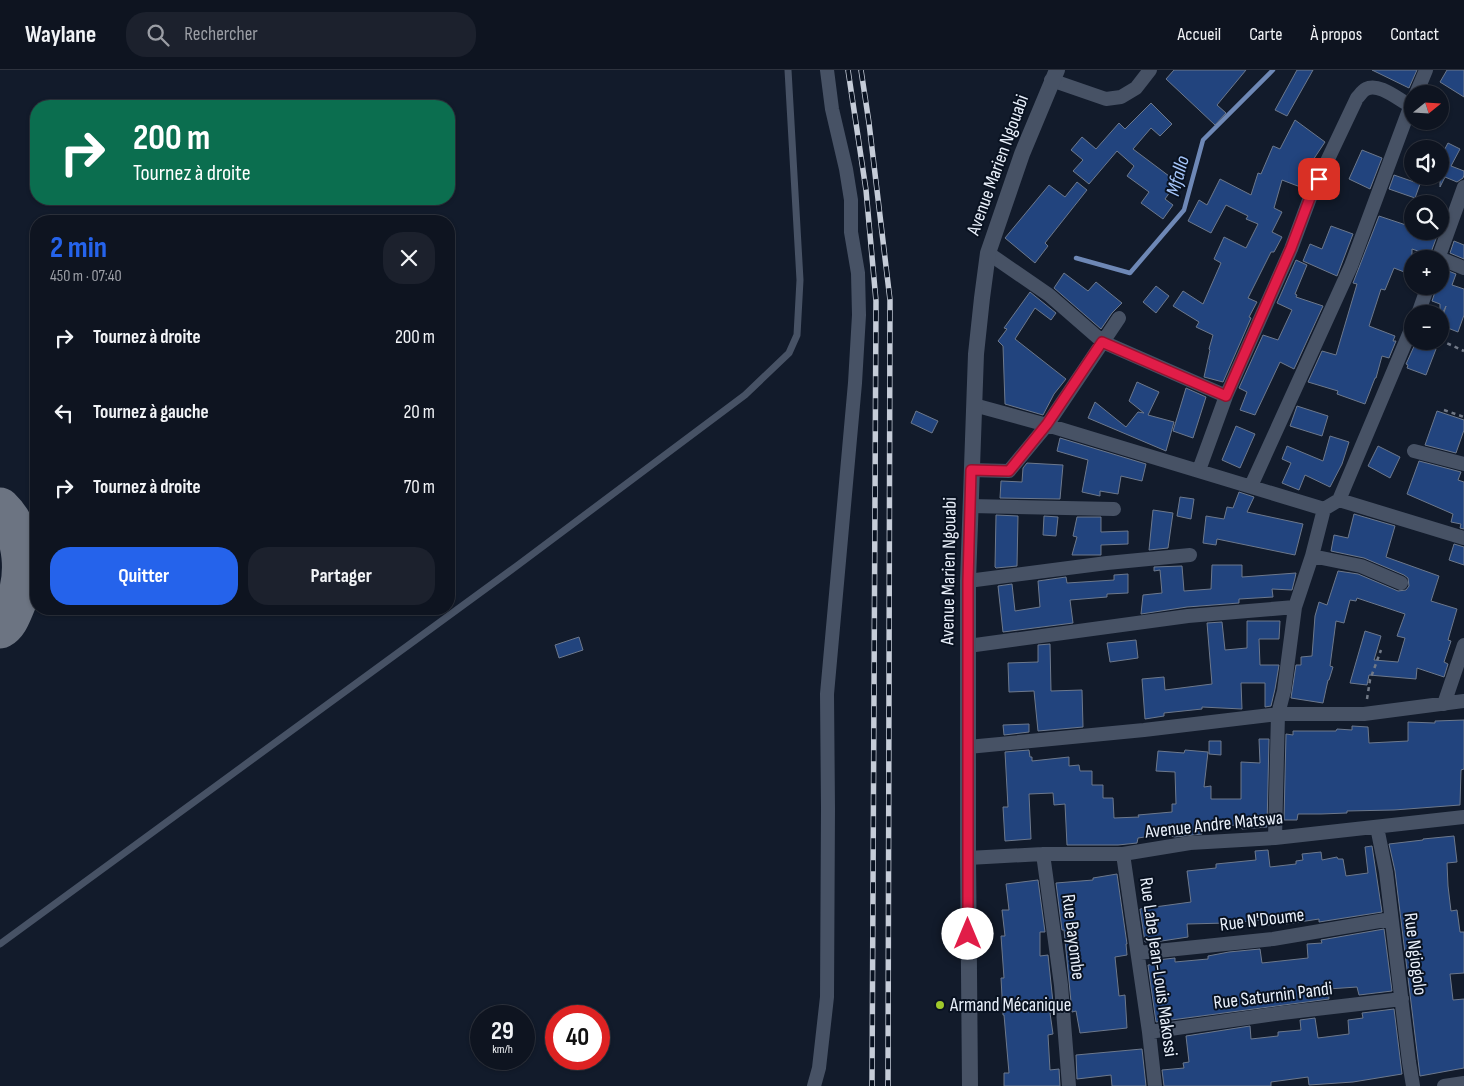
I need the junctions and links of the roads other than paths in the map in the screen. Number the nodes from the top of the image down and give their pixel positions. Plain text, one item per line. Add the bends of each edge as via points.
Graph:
1 (788, 70) edge
2 (828, 70) edge
3 (1150, 70) edge
4 (1426, 70) edge
5 (1054, 75) edge
6 (1420, 85) edge
7 (1404, 98) edge
8 (1404, 125) edge
9 (1464, 187) edge
10 (1442, 250) edge
11 (988, 253) junction
12 (1449, 262) edge
13 (1464, 268) edge
14 (1119, 318) dead end
15 (1102, 342) junction
16 (1404, 346) edge
17 (1226, 396) junction
18 (974, 405) junction
19 (1047, 424) junction
20 (1414, 451) dead end
21 (1464, 464) edge
22 (971, 470) junction
23 (1199, 470) junction
24 (1251, 486) junction
25 (1339, 500) junction
26 (970, 506) junction
27 (1114, 509) dead end
28 (1324, 509) junction
29 (1464, 538) edge
30 (1190, 555) dead end
31 (1312, 556) junction
32 (968, 581) junction
33 (1401, 583) dead end
34 (1295, 607) junction
35 (455, 611) edge
36 (450, 615) edge
37 (1464, 645) edge
38 (968, 646) junction
39 (1464, 702) edge
40 (1444, 704) junction
41 (1278, 714) junction
42 (968, 747) junction
43 (1464, 819) edge
44 (1377, 827) junction
45 (1275, 838) junction
46 (1043, 854) junction
47 (1123, 854) junction
48 (968, 858) junction
49 (1391, 920) junction
50 (0, 944) edge
51 (1138, 954) junction
52 (1402, 999) junction
53 (1149, 1032) junction
54 (1464, 1083) edge
55 (814, 1086) edge
56 (970, 1086) edge
57 (1069, 1086) edge
58 (1155, 1086) edge
59 (1413, 1086) edge
60 (1444, 1086) edge

1 - 35 lane via 800,280 797,335 789,352 746,396
2 - 55 street via 832,109 850,200 859,315 827,694 828,997
3 - 5 street via 1136,88 1121,97 1106,99
4 - 6 street
5 - 11 street, Avenue Marien Ngouabi via 1018,163
7 - 17 street via 1371,88 1357,98 1311,195
8 - 24 street via 1351,266
9 - 10 street
11 - 15 street via 1048,295
11 - 18 street, Avenue Marien Ngouabi
12 - 13 street
14 - 15 street
15 - 17 street
15 - 19 street
16 - 25 street
17 - 23 street
18 - 19 street
18 - 22 street, Avenue Marien Ngouabi
19 - 22 street via 1009,471
19 - 23 street
20 - 21 street
22 - 26 street, Avenue Marien Ngouabi
23 - 24 street
24 - 28 street
25 - 28 street
25 - 29 street
26 - 27 street
26 - 32 street, Avenue Marien Ngouabi
28 - 31 street
30 - 32 street
31 - 33 street via 1360,566
31 - 34 street
32 - 38 street, Avenue Marien Ngouabi
34 - 38 street via 1188,616
34 - 41 street
36 - 50 lane
37 - 40 street
38 - 42 street, Avenue Marien Ngouabi
39 - 40 street
40 - 41 street via 1364,714
41 - 42 street
41 - 45 street
42 - 48 street, Avenue Marien Ngouabi
43 - 44 street, Avenue Andre Matswa
44 - 45 street, Avenue Andre Matswa
44 - 49 street, Rue Ngiogolo
45 - 47 street, Avenue Andre Matswa via 1190,843
46 - 47 street, Avenue Andre Matswa
46 - 48 street, Avenue Andre Matswa
46 - 57 street, Rue Bayombe via 1061,985
47 - 51 street, Rue Labe Jean-Louis Makossi
48 - 56 street, Avenue Marien Ngouabi
49 - 51 street, Rue N'Doume via 1273,939
49 - 52 street, Rue Ngiogolo
51 - 53 street, Rue Labe Jean-Louis Makossi
52 - 53 street, Rue Saturnin Pandi
52 - 59 street, Rue Ngiogolo
53 - 58 street, Rue Labe Jean-Louis Makossi
54 - 60 street

